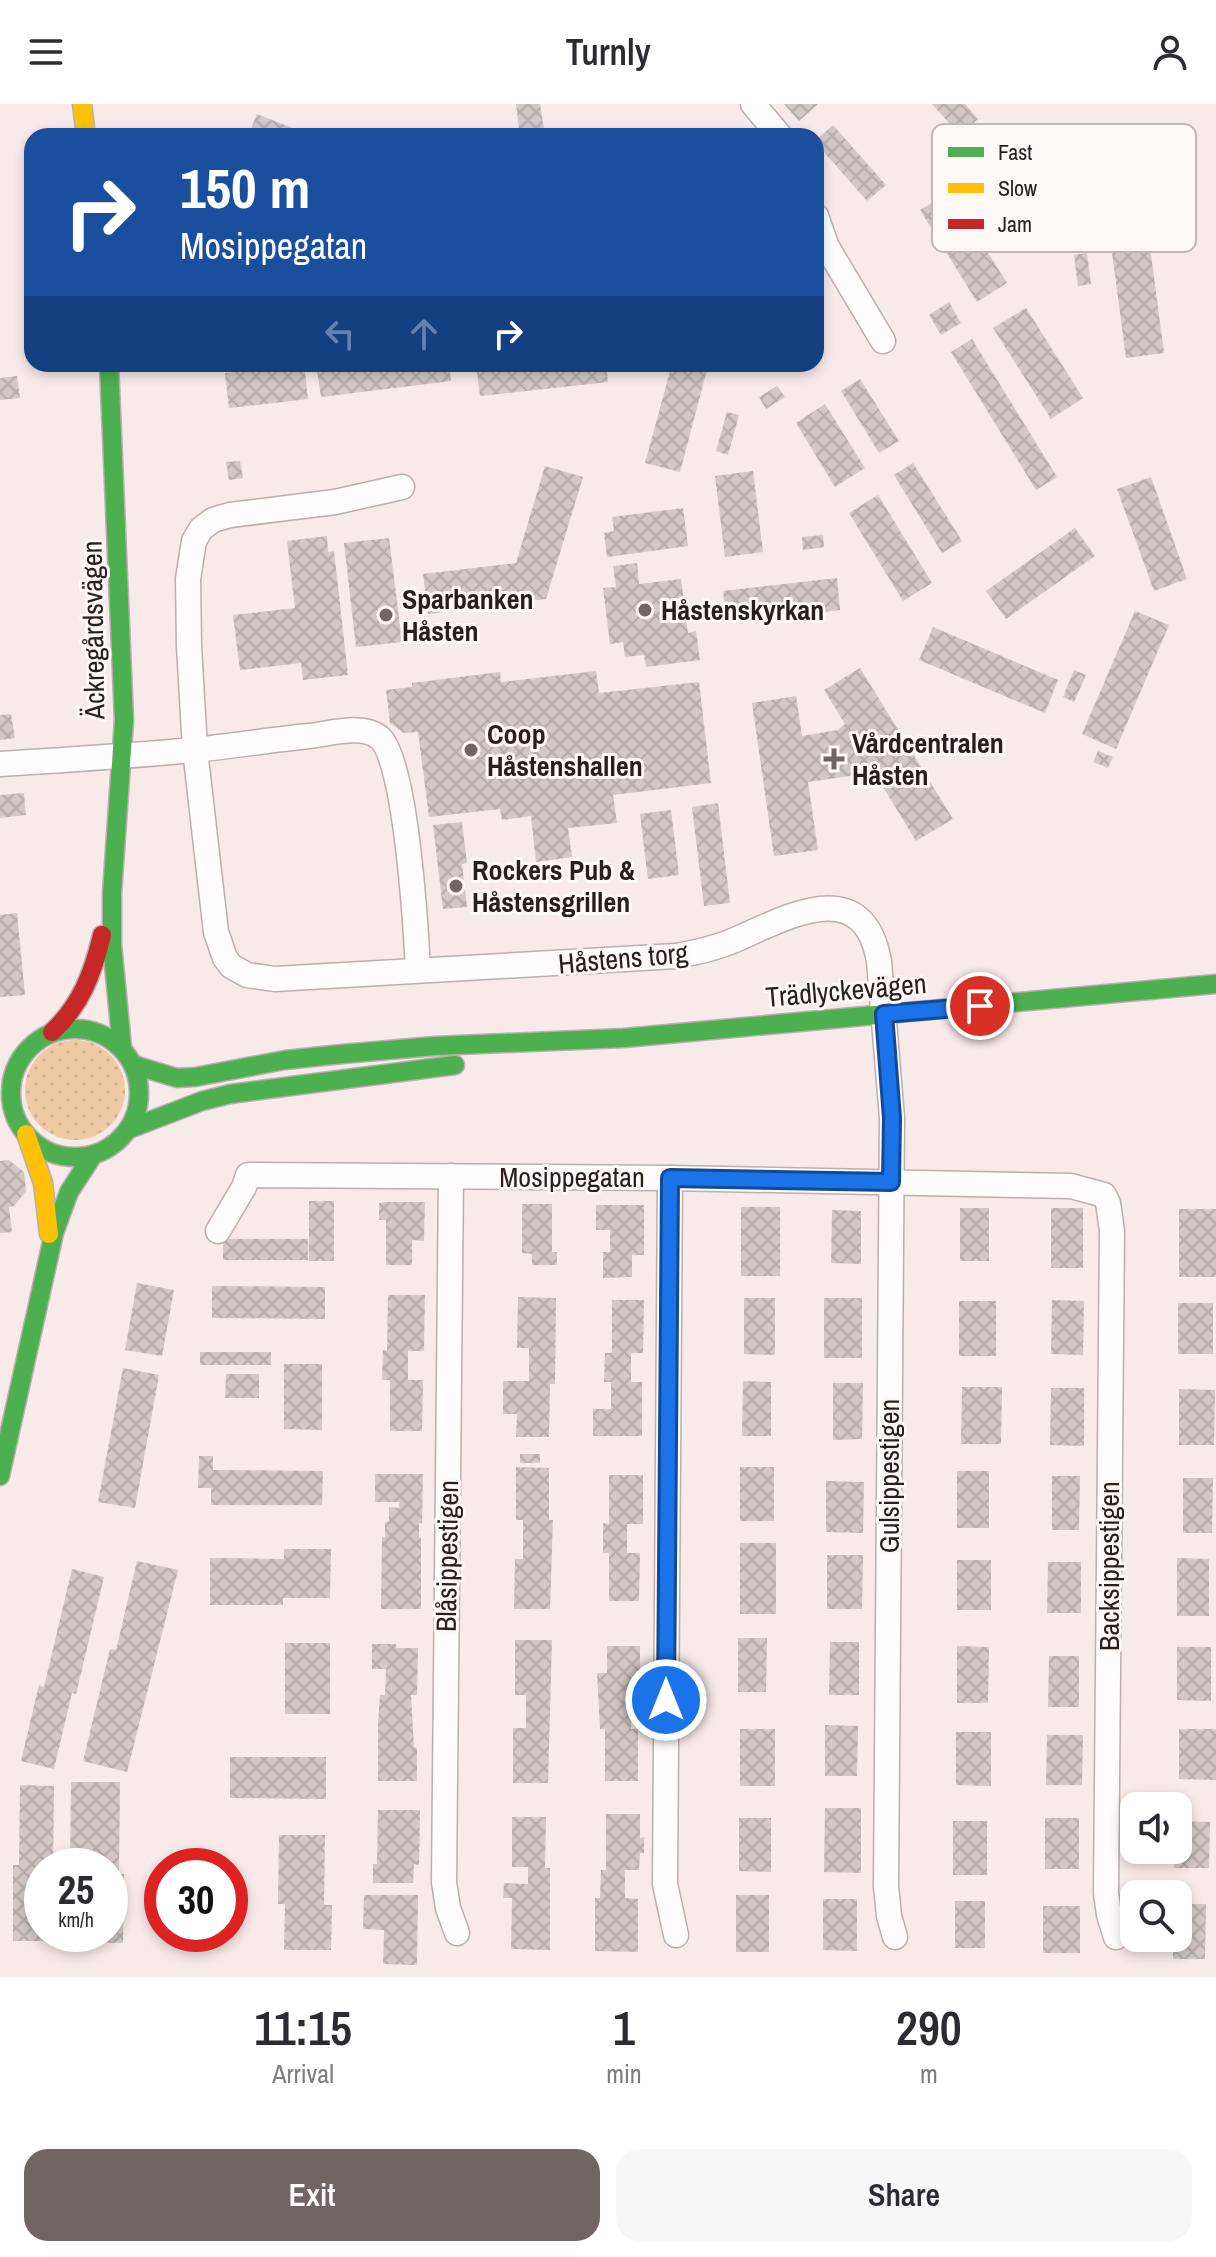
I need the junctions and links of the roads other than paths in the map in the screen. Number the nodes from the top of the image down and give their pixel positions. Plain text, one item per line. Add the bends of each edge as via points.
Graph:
1 (82, 104) edge
2 (753, 104) edge
3 (85, 128) edge
4 (773, 128) edge
5 (824, 239) edge
6 (883, 341) dead end
7 (109, 372) edge
8 (402, 487) dead end
9 (195, 750) junction
10 (123, 756) junction
11 (0, 764) edge
12 (112, 893) junction
13 (418, 970) junction
14 (1216, 984) edge
15 (884, 1014) junction
16 (52, 1032) junction
17 (624, 1038) junction
18 (32, 1045) junction
19 (122, 1047) junction
20 (0, 1060) edge
21 (134, 1065) junction
22 (7, 1110) edge
23 (129, 1129) junction
24 (26, 1134) junction
25 (93, 1155) junction
26 (451, 1176) junction
27 (670, 1178) junction
28 (891, 1182) junction
29 (1104, 1195) joint
30 (218, 1231) dead end
31 (51, 1249) junction
32 (0, 1476) edge
33 (457, 1933) dead end
34 (676, 1935) dead end
35 (895, 1937) dead end
36 (1116, 1937) dead end

1 - 3 street
2 - 4 street
5 - 6 street
7 - 10 street, Äckregårdsvägen
8 - 9 street, Håstens torg via 335,502 230,515 201,529 188,579
9 - 10 street
9 - 13 street, Håstens torg via 216,932 231,966 247,975 275,979
9 - 13 street via 360,731 379,738 392,759 407,840
10 - 11 street
10 - 12 street, Äckregårdsvägen
12 - 16 street, Äckregårdsvägen via 89,983 66,1021
12 - 19 street, Äckregårdsvägen
13 - 15 street, Håstens torg via 676,956 704,951 796,913 836,908 868,927 876,943
14 - 15 street, Trädlyckevägen
15 - 17 street, Trädlyckevägen
15 - 28 street, Gulsippestigen
16 - 18 street
16 - 19 street via 82,1028
17 - 21 street, Trädlyckevägen via 342,1054 177,1078
17 - 23 street, Trädlyckevägen via 245,1091
18 - 20 street
18 - 22 street via 19,1062
19 - 21 street
21 - 23 street via 140,1098
22 - 24 street
23 - 25 street
24 - 25 street via 56,1154
24 - 31 street via 45,1189
25 - 31 street via 72,1185
26 - 27 street, Mosippegatan
26 - 30 street, Mosippegatan via 248,1175
26 - 33 street, Blåsippestigen via 444,1882
27 - 28 street, Mosippegatan
27 - 34 street via 665,1884
28 - 29 street, Mosippegatan via 1071,1186
28 - 35 street, Gulsippestigen via 886,1886
29 - 36 street, Backsippestigen via 1112,1231 1106,1893
31 - 32 street

